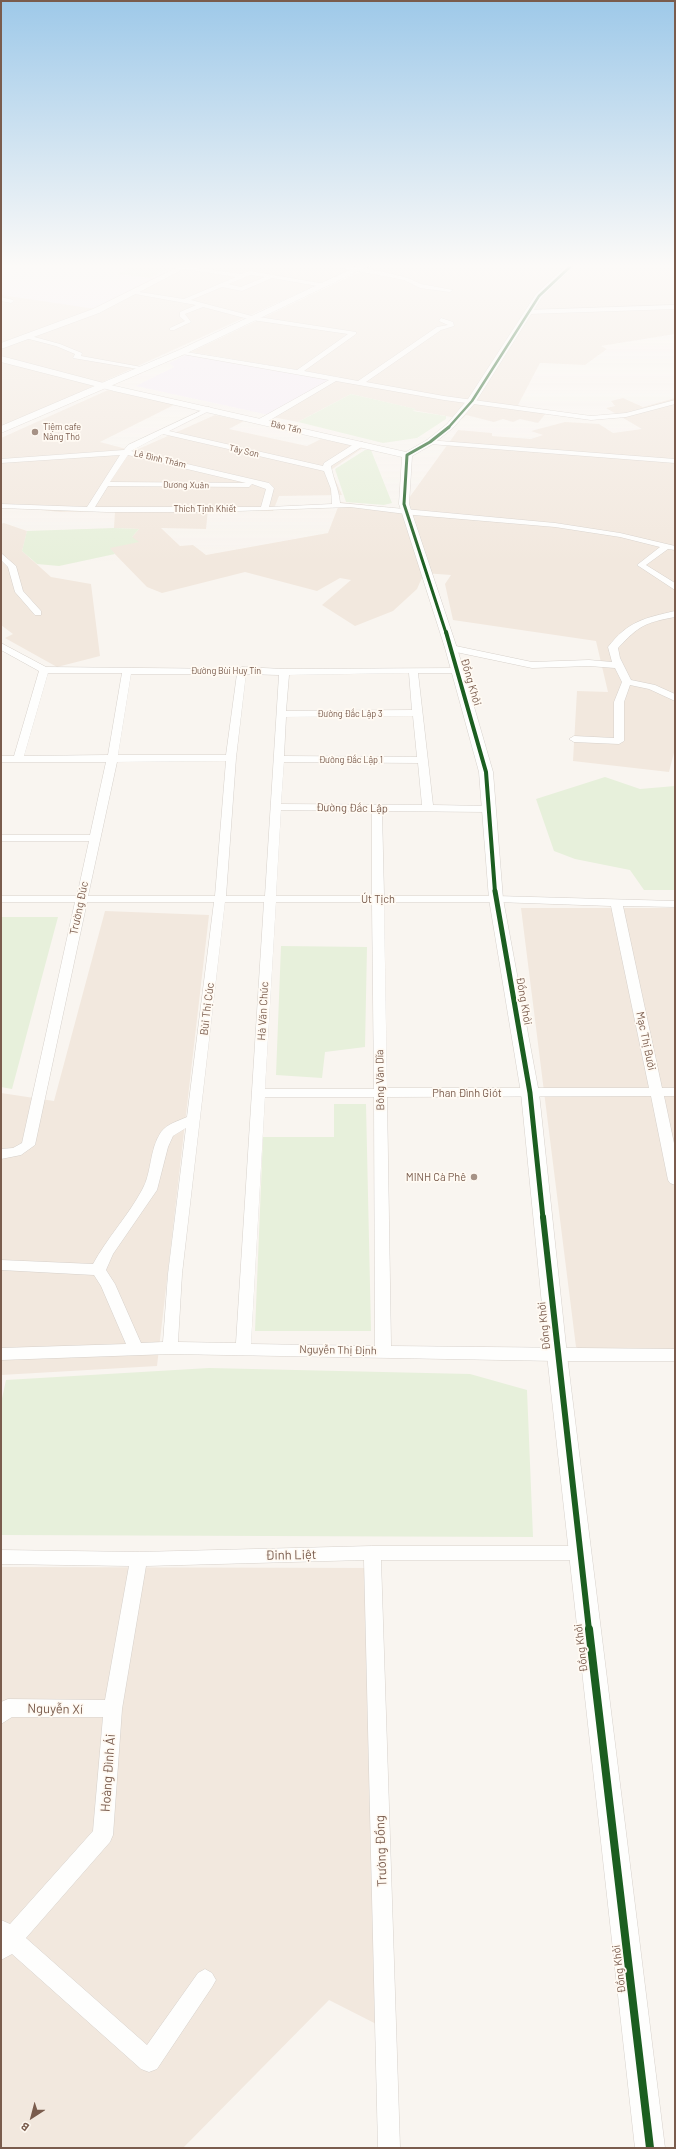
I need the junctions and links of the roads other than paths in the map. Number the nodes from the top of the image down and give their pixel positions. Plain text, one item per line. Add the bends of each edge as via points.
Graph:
1 (22, 364) edge
2 (117, 364) edge
3 (153, 364) edge
4 (254, 364) edge
5 (311, 364) edge
6 (386, 364) edge
7 (495, 364) edge
8 (144, 368) junction
9 (300, 372) junction
10 (335, 379) junction
11 (360, 382) junction
12 (103, 385) junction
13 (472, 401) junction
14 (675, 402) edge
15 (209, 409) junction
16 (262, 421) junction
17 (1, 430) edge
18 (162, 432) junction
19 (430, 442) junction
20 (360, 444) junction
21 (126, 452) junction
22 (407, 455) junction
23 (1, 461) edge
24 (675, 461) edge
25 (326, 469) junction
26 (179, 475) junction
27 (105, 484) junction
28 (267, 486) junction
29 (336, 505) junction
30 (1, 506) edge
31 (90, 509) junction
32 (264, 509) junction
33 (408, 512) junction
34 (671, 547) edge
35 (1, 555) edge
36 (675, 587) edge
37 (38, 613) dead end
38 (675, 614) edge
39 (1, 646) edge
40 (451, 648) junction
41 (618, 665) junction
42 (44, 670) junction
43 (242, 670) junction
44 (457, 670) junction
45 (127, 671) junction
46 (413, 671) junction
47 (284, 672) junction
48 (627, 682) junction
49 (675, 698) edge
50 (281, 714) junction
51 (418, 714) junction
52 (574, 739) dead end
53 (231, 758) junction
54 (1, 759) edge
55 (18, 759) junction
56 (112, 759) junction
57 (278, 759) junction
58 (423, 760) junction
59 (275, 807) junction
60 (377, 808) junction
61 (428, 809) junction
62 (488, 809) junction
63 (1, 838) edge
64 (94, 838) junction
65 (1, 899) edge
66 (80, 899) junction
67 (220, 899) junction
68 (496, 899) junction
69 (270, 900) junction
70 (378, 900) junction
71 (616, 902) junction
72 (675, 904) edge
73 (658, 1092) junction
74 (675, 1092) edge
75 (258, 1093) junction
76 (380, 1093) junction
77 (530, 1093) junction
78 (194, 1119) junction
79 (1, 1154) edge
80 (675, 1180) edge
81 (1, 1265) edge
82 (98, 1270) junction
83 (170, 1348) junction
84 (136, 1349) junction
85 (243, 1349) junction
86 (383, 1351) junction
87 (1, 1354) edge
88 (557, 1355) junction
89 (675, 1356) edge
90 (372, 1553) junction
91 (580, 1553) junction
92 (1, 1557) edge
93 (139, 1559) junction
94 (113, 1709) junction
95 (1, 1715) edge
96 (4, 1939) edge
97 (1, 1960) edge
98 (205, 1980) dead end
99 (389, 2148) edge
100 (650, 2148) edge

1 - 12 street, Đào Tấn
2 - 8 street
3 - 8 main road
4 - 9 street
5 - 9 street
6 - 11 street
7 - 13 street
8 - 12 main road
9 - 10 street
10 - 11 street
10 - 16 street
11 - 13 street
12 - 15 street, Đào Tấn
12 - 17 main road
13 - 14 street via 509,408 605,418
13 - 19 street via 450,426
15 - 16 street, Đào Tấn
15 - 18 street
16 - 20 street, Đào Tấn
18 - 21 street
18 - 25 street, Tây Sơn
19 - 22 street
19 - 24 street
20 - 22 street, Đào Tấn
20 - 25 street via 328,464
21 - 23 street, Lê Đình Thám
21 - 26 street, Lê Đình Thám
21 - 27 street
22 - 33 street, Đồng Khởi via 404,504
25 - 29 street via 335,489
26 - 27 street, Dương Xuân
26 - 28 street, Dương Xuân
26 - 28 street, Lê Đình Thám
27 - 31 street
28 - 32 street via 270,493
29 - 32 street, Thích Tịnh Khiết
29 - 33 street, Thích Tịnh Khiết
30 - 31 street, Thích Tịnh Khiết
31 - 32 street, Thích Tịnh Khiết
33 - 34 street, Thích Tịnh Khiết via 555,524
33 - 40 street, Đồng Khởi
34 - 36 street via 641,565
35 - 37 street via 12,566 20,592
38 - 41 street via 646,620 634,626 613,647 614,659
39 - 42 street, Đường Bùi Huy Tín
40 - 41 street via 532,665
40 - 44 street, Đồng Khởi
41 - 48 street
42 - 45 street, Đường Bùi Huy Tín
42 - 55 street
43 - 45 street, Đường Bùi Huy Tín
43 - 47 street, Đường Bùi Huy Tín
43 - 53 street, Bùi Thị Cúc
44 - 46 street, Đường Bùi Huy Tín
44 - 62 street, Đồng Khởi via 486,772
45 - 56 street, Trường Đúc
46 - 47 street, Đường Bùi Huy Tín
46 - 51 street
47 - 50 street, Hà Văn Chúc
48 - 49 street via 652,687
48 - 52 street via 620,691 619,698 620,741
50 - 51 street, Đường Đắc Lập 3
50 - 57 street, Hà Văn Chúc
51 - 58 street
53 - 56 street
53 - 67 street, Bùi Thị Cúc
54 - 55 street
55 - 56 street
56 - 64 street, Trường Đúc
57 - 58 street, Đường Đắc Lập 1
57 - 59 street, Hà Văn Chúc
58 - 61 street
59 - 60 street, Đường Đắc Lập
59 - 69 street, Hà Văn Chúc
60 - 61 street, Đường Đắc Lập
60 - 70 street, Bông Văn Dĩa
61 - 62 street, Đường Đắc Lập
62 - 68 street, Đồng Khởi
63 - 64 street
64 - 66 street, Trường Đúc
65 - 66 street, Út Tịch
66 - 67 street, Út Tịch
66 - 79 street, Trường Đúc via 28,1145 16,1152
67 - 69 street, Út Tịch
67 - 78 street, Bùi Thị Cúc
68 - 70 street, Út Tịch
68 - 71 street, Út Tịch
68 - 77 street, Đồng Khởi
69 - 70 street, Út Tịch
69 - 75 street, Hà Văn Chúc
70 - 76 street, Bông Văn Dĩa
71 - 72 street, Út Tịch
71 - 73 street, Mạc Thị Bưởi
73 - 74 street, Phan Đình Giót
73 - 77 street, Phan Đình Giót
73 - 80 street, Mạc Thị Bưởi
75 - 76 street, Phan Đình Giót
75 - 85 street, Hà Văn Chúc
76 - 77 street, Phan Đình Giót
76 - 86 street, Bông Văn Dĩa
77 - 88 street, Đồng Khởi
78 - 82 street via 167,1134 150,1190 107,1252
78 - 83 street, Bùi Thị Cúc via 175,1274
81 - 82 street
82 - 84 street via 108,1284
83 - 84 street, Nguyễn Thị Định
83 - 85 street, Nguyễn Thị Định
84 - 87 street, Nguyễn Thị Định
85 - 86 street, Nguyễn Thị Định
86 - 88 street, Nguyễn Thị Định
88 - 89 street, Nguyễn Thị Định
88 - 91 street, Đồng Khởi
90 - 91 street, Đinh Liệt
90 - 93 street, Đinh Liệt
90 - 99 street, Trường Đồng
91 - 100 street, Đồng Khởi
92 - 93 street, Đinh Liệt
93 - 94 street, Hoàng Đình Ái
94 - 95 street, Nguyễn Xí via 8,1708
94 - 96 street, Hoàng Đình Ái via 103,1835
96 - 97 street, Hoàng Đình Ái
96 - 98 street via 149,2060

